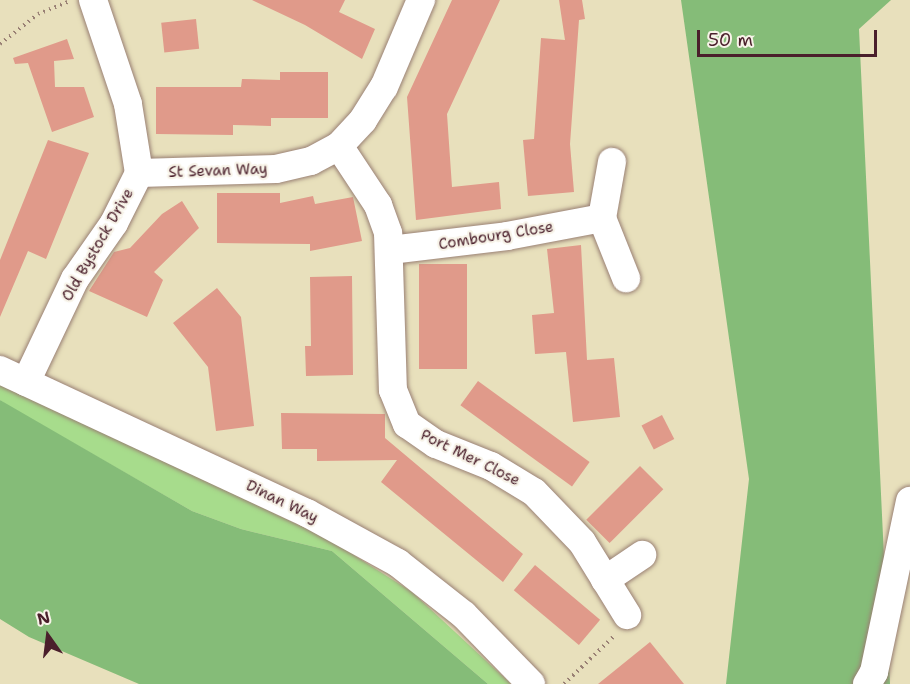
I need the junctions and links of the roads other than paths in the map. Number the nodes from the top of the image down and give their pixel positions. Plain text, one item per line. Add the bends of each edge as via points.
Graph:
1 (93, 0) edge
2 (421, 0) edge
3 (339, 146) junction
4 (612, 162) dead end
5 (139, 173) junction
6 (602, 218) junction
7 (390, 250) junction
8 (626, 278) dead end
9 (0, 370) edge
10 (26, 382) junction
11 (910, 501) edge
12 (642, 555) dead end
13 (605, 580) junction
14 (625, 611) road end
15 (531, 684) edge
16 (867, 684) edge

1 - 5 street, Old Bystock Drive via 128,104
2 - 3 street, St Sevan Way via 384,87 363,120
3 - 5 street, St Sevan Way via 311,161 276,169
3 - 7 street, Port Mer Close via 378,205
4 - 6 street
5 - 10 street, Old Bystock Drive via 114,223 75,279
6 - 7 street, Combourg Close
6 - 8 street
7 - 13 street, Port Mer Close via 393,390 407,424 429,441 491,466 534,492 582,542
9 - 10 street, Dinan Way
10 - 15 street, Dinan Way via 307,513 398,563 464,615
11 - 16 street via 874,672
12 - 13 street
13 - 14 street, Port Mer Close

